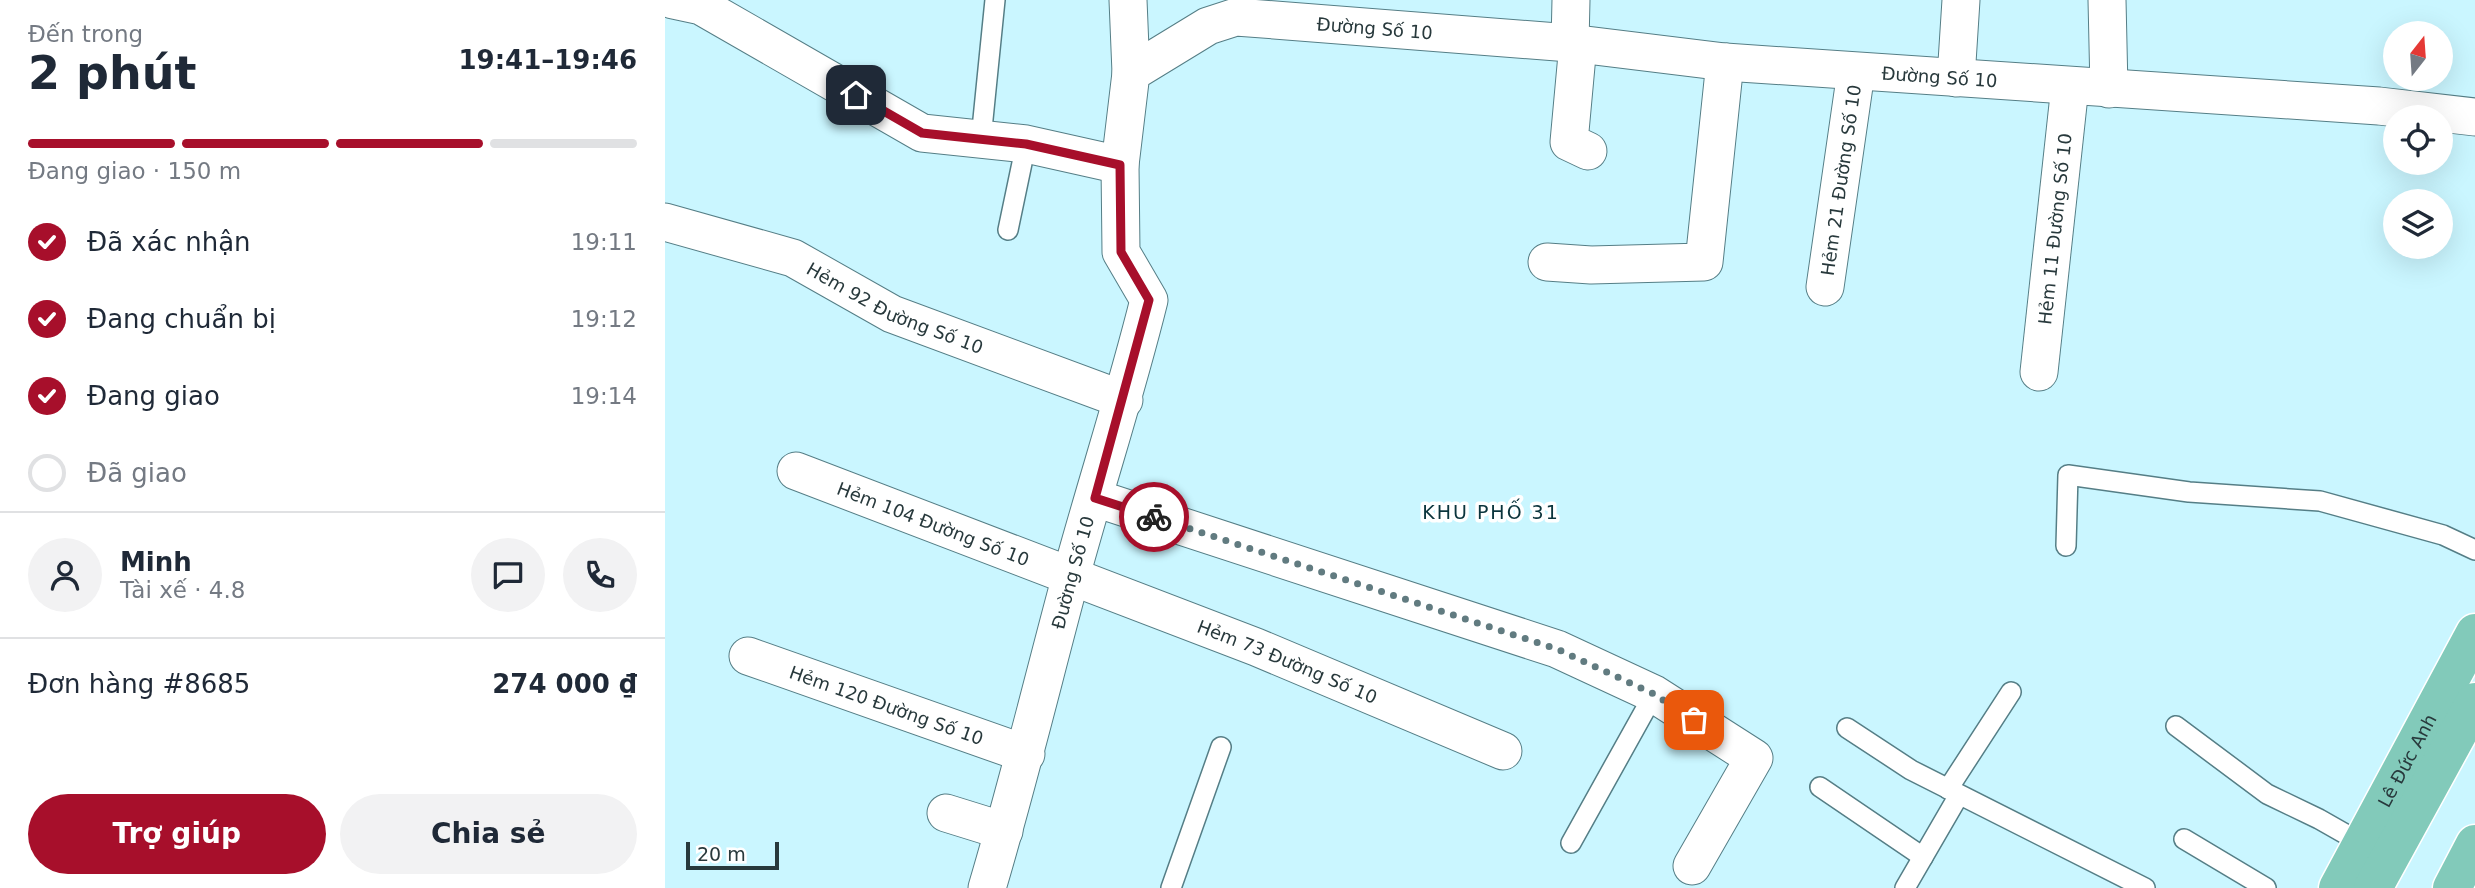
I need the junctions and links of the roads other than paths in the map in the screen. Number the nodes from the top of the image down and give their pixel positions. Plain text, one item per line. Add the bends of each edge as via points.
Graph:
1 (673, 0) edge
2 (995, 0) edge
3 (1128, 0) edge
4 (1571, 0) edge
5 (1961, 0) edge
6 (2107, 0) edge
7 (1574, 44) junction
8 (1725, 62) junction
9 (1856, 72) junction
10 (1131, 73) junction
11 (1956, 78) junction
12 (2070, 86) junction
13 (2109, 89) junction
14 (2475, 117) edge
15 (981, 139) junction
16 (1026, 144) junction
17 (1588, 150) dead end
18 (1120, 165) junction
19 (665, 222) edge
20 (1009, 230) dead end
21 (1547, 262) dead end
22 (1825, 287) dead end
23 (2039, 372) dead end
24 (1124, 400) junction
25 (796, 471) dead end
26 (1095, 498) junction
27 (2066, 546) dead end
28 (2475, 550) edge
29 (1071, 575) junction
30 (2475, 633) edge
31 (748, 656) dead end
32 (2011, 692) dead end
33 (1654, 694) junction
34 (2475, 702) edge
35 (2176, 726) dead end
36 (1847, 728) dead end
37 (1221, 747) dead end
38 (1503, 751) dead end
39 (1026, 754) junction
40 (1820, 787) dead end
41 (1954, 792) junction
42 (946, 813) dead end
43 (1004, 831) junction
44 (2184, 839) dead end
45 (1571, 843) dead end
46 (2363, 844) junction
47 (2475, 844) edge
48 (1923, 857) junction
49 (1692, 866) dead end
50 (987, 888) edge
51 (1171, 888) edge
52 (1905, 888) edge
53 (2145, 888) edge
54 (2266, 888) edge
55 (2337, 888) edge
56 (2373, 888) edge
57 (2452, 888) edge

1 - 15 street via 701,6 922,133
2 - 15 lane
3 - 10 street
4 - 7 street
5 - 11 street
6 - 13 street
7 - 8 street, Đường Số 10
7 - 10 street, Đường Số 10 via 1237,17 1209,26
7 - 17 street via 1569,142
8 - 9 street, Đường Số 10
8 - 21 street via 1704,262
9 - 11 street, Đường Số 10
9 - 22 street, Hẻm 21 Đường Số 10
10 - 18 street, Đường Số 10
11 - 12 street, Đường Số 10
12 - 13 street, Đường Số 10
12 - 23 street, Hẻm 11 Đường Số 10
13 - 14 street, Đường Số 10 via 2379,106
15 - 16 street
16 - 18 street
16 - 20 lane
18 - 24 street, Đường Số 10 via 1121,252 1149,300
19 - 24 street, Hẻm 92 Đường Số 10 via 793,258 892,314
24 - 26 street, Đường Số 10
25 - 29 street, Hẻm 104 Đường Số 10
26 - 29 street, Đường Số 10
26 - 33 street via 1557,649
27 - 28 lane via 2068,475 2189,492 2320,501 2443,535
29 - 38 street, Hẻm 73 Đường Số 10
29 - 39 street, Đường Số 10
30 - 46 highway, Lê Đức Anh
31 - 39 street, Hẻm 120 Đường Số 10
32 - 41 lane
33 - 45 lane
33 - 49 street via 1754,758
34 - 56 highway, Lê Đức Anh
35 - 46 lane via 2267,794
36 - 41 lane
37 - 51 lane
39 - 43 street, Đường Số 10
40 - 48 lane
41 - 48 lane
41 - 53 lane
42 - 43 street
43 - 50 street, Đường Số 10
44 - 54 lane
46 - 55 highway, Lê Đức Anh
47 - 57 highway
48 - 52 lane

